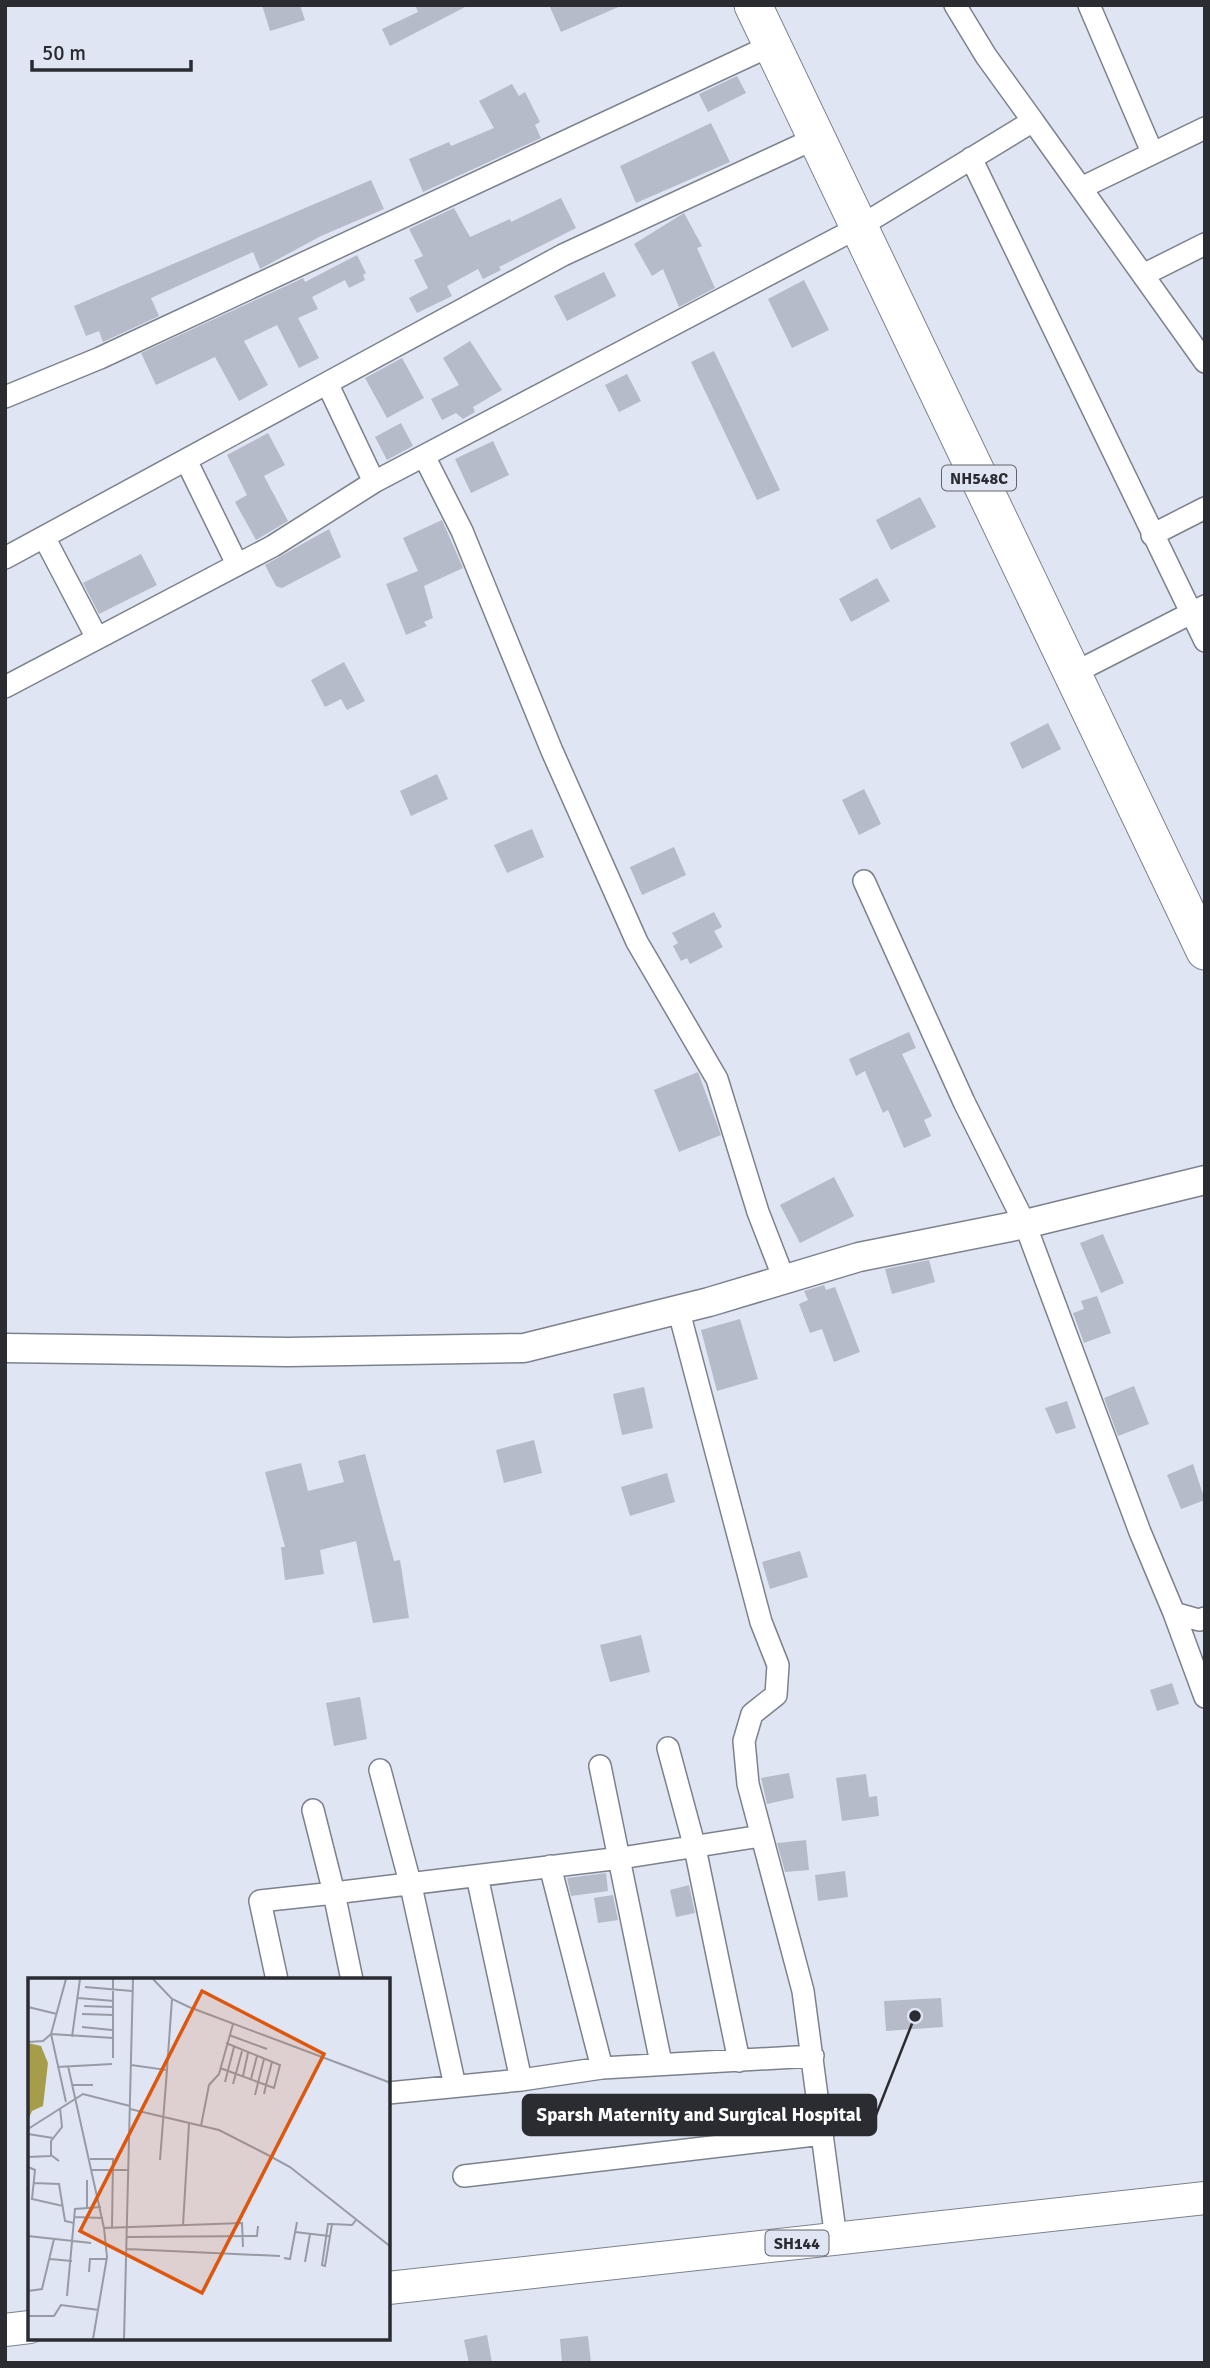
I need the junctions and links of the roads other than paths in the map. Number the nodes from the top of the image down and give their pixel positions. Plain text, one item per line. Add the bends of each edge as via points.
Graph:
1 (753, 5) edge
2 (955, 5) edge
3 (1089, 5) edge
4 (772, 45) junction
5 (1033, 121) junction
6 (1205, 128) edge
7 (816, 138) junction
8 (1152, 152) junction
9 (971, 158) junction
10 (1081, 188) junction
11 (859, 227) junction
12 (1205, 244) edge
13 (1143, 275) junction
14 (1205, 362) edge
15 (327, 383) junction
16 (5, 397) edge
17 (424, 456) junction
18 (186, 460) junction
19 (374, 482) junction
20 (1205, 508) edge
21 (1152, 535) junction
22 (44, 537) junction
23 (5, 558) edge
24 (237, 564) junction
25 (1197, 610) edge
26 (97, 638) junction
27 (1205, 641) edge
28 (1072, 674) junction
29 (5, 687) edge
30 (864, 881) dead end
31 (1205, 951) edge
32 (1205, 1180) edge
33 (1025, 1224) junction
34 (784, 1279) junction
35 (678, 1308) junction
36 (5, 1348) edge
37 (1174, 1613) junction
38 (1205, 1618) edge
39 (1205, 1697) edge
40 (668, 1748) dead end
41 (600, 1766) dead end
42 (380, 1770) dead end
43 (313, 1810) dead end
44 (761, 1836) junction
45 (695, 1848) junction
46 (621, 1858) junction
47 (550, 1866) junction
48 (477, 1876) junction
49 (411, 1886) junction
50 (334, 1893) junction
51 (277, 1978) edge
52 (352, 1978) edge
53 (813, 2056) junction
54 (739, 2062) junction
55 (661, 2063) junction
56 (602, 2068) junction
57 (521, 2080) junction
58 (455, 2086) junction
59 (390, 2093) edge
60 (823, 2134) junction
61 (464, 2176) dead end
62 (1205, 2199) edge
63 (836, 2239) junction
64 (390, 2288) edge
65 (28, 2327) edge
66 (5, 2330) edge

1 - 4 highway, NH548C
2 - 5 street
3 - 8 street
4 - 7 highway, NH548C
4 - 16 street via 100,358
5 - 9 street
5 - 10 street
6 - 8 street
7 - 11 highway, NH548C
7 - 15 street via 563,255
8 - 10 street
9 - 11 street
9 - 21 street
10 - 13 street
11 - 17 street
11 - 28 highway, NH548C
12 - 13 street
13 - 14 street
15 - 18 street
15 - 19 street
17 - 19 street
17 - 34 street via 462,531 637,942 717,1079
18 - 22 street
18 - 24 street
19 - 24 street
20 - 21 street
21 - 25 street
22 - 23 street
22 - 26 street
24 - 26 street
25 - 27 street
25 - 28 street
26 - 29 street
28 - 31 highway, NH548C
30 - 33 street
32 - 33 street
33 - 34 street via 859,1257
33 - 37 street
34 - 35 street
35 - 36 street via 524,1348 288,1352
35 - 44 street via 761,1622 778,1665 776,1695 752,1714 744,1741 748,1784
37 - 38 street
37 - 39 street
40 - 45 street
41 - 46 street
42 - 49 street
43 - 50 street
44 - 45 street
44 - 53 street via 803,1991
45 - 46 street
45 - 54 street
46 - 47 street
46 - 55 street
47 - 48 street
47 - 56 street
48 - 49 street
48 - 57 street
49 - 50 street
49 - 58 street
50 - 51 street via 260,1901
50 - 52 street
53 - 54 street
53 - 60 street
54 - 55 street
55 - 56 street
56 - 57 street
57 - 58 street
58 - 59 street
60 - 61 street
60 - 63 street
62 - 63 main road, SH144
63 - 64 main road, SH144
65 - 66 main road

